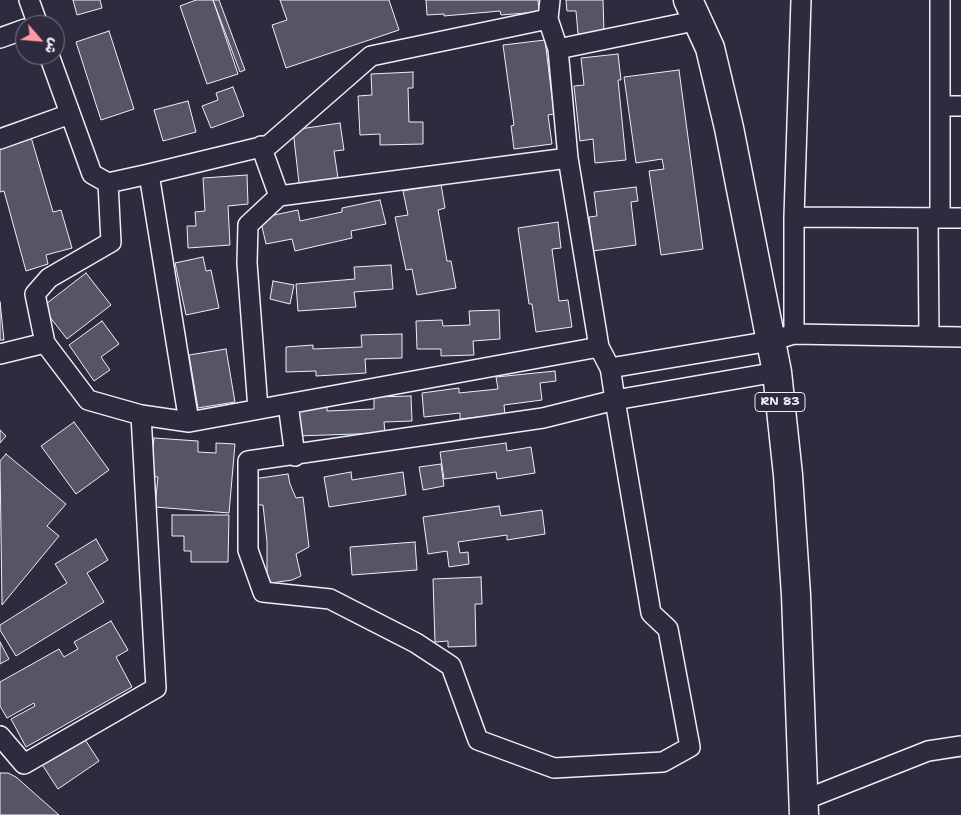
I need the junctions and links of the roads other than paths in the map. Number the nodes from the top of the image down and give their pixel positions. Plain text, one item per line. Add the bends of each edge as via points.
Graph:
1 (29, 0) edge
2 (550, 0) edge
3 (802, 0) edge
4 (940, 0) edge
5 (693, 10) edge
6 (32, 15) edge
7 (548, 19) junction
8 (15, 33) edge
9 (0, 38) edge
10 (558, 49) junction
11 (53, 65) edge
12 (940, 106) junction
13 (961, 106) edge
14 (70, 114) junction
15 (0, 139) edge
16 (262, 146) junction
17 (568, 158) junction
18 (149, 174) junction
19 (108, 183) junction
20 (278, 196) junction
21 (794, 217) junction
22 (934, 218) junction
23 (961, 218) edge
24 (929, 336) junction
25 (961, 337) edge
26 (782, 338) junction
27 (45, 343) junction
28 (599, 347) junction
29 (0, 354) edge
30 (610, 368) junction
31 (777, 372) junction
32 (615, 400) junction
33 (288, 404) junction
34 (258, 410) junction
35 (142, 415) junction
36 (188, 422) junction
37 (295, 456) junction
38 (0, 736) edge
39 (961, 746) edge
40 (804, 808) edge

1 - 6 street
2 - 7 street
3 - 21 street
4 - 12 street
5 - 10 street
5 - 26 main road, RN 83 via 710,48
7 - 10 street
7 - 16 street via 371,56 269,144
8 - 9 street
10 - 17 street
11 - 14 street
12 - 13 street
12 - 22 street
14 - 15 street
14 - 19 street via 92,174
16 - 18 street
16 - 20 street
17 - 20 street
17 - 28 street
18 - 19 street
18 - 36 street
19 - 27 street via 111,242 49,278 36,294
20 - 34 street via 248,225 247,263
21 - 22 street
21 - 26 street
22 - 23 street
22 - 24 street
24 - 25 street
24 - 26 street
26 - 30 street
26 - 31 main road, RN 83
27 - 29 street
27 - 35 street via 88,400
28 - 30 street
28 - 33 street
30 - 32 street
31 - 32 street
31 - 40 main road, RN 83 via 796,596
32 - 37 street via 543,418
32 - 37 street via 651,613 668,629 690,747 662,762 554,768 478,740 451,666 416,643 330,599 263,592 248,550 248,462
33 - 34 street
33 - 37 street
34 - 36 street
35 - 36 street
35 - 38 street via 156,688 24,764
39 - 40 street via 928,752

